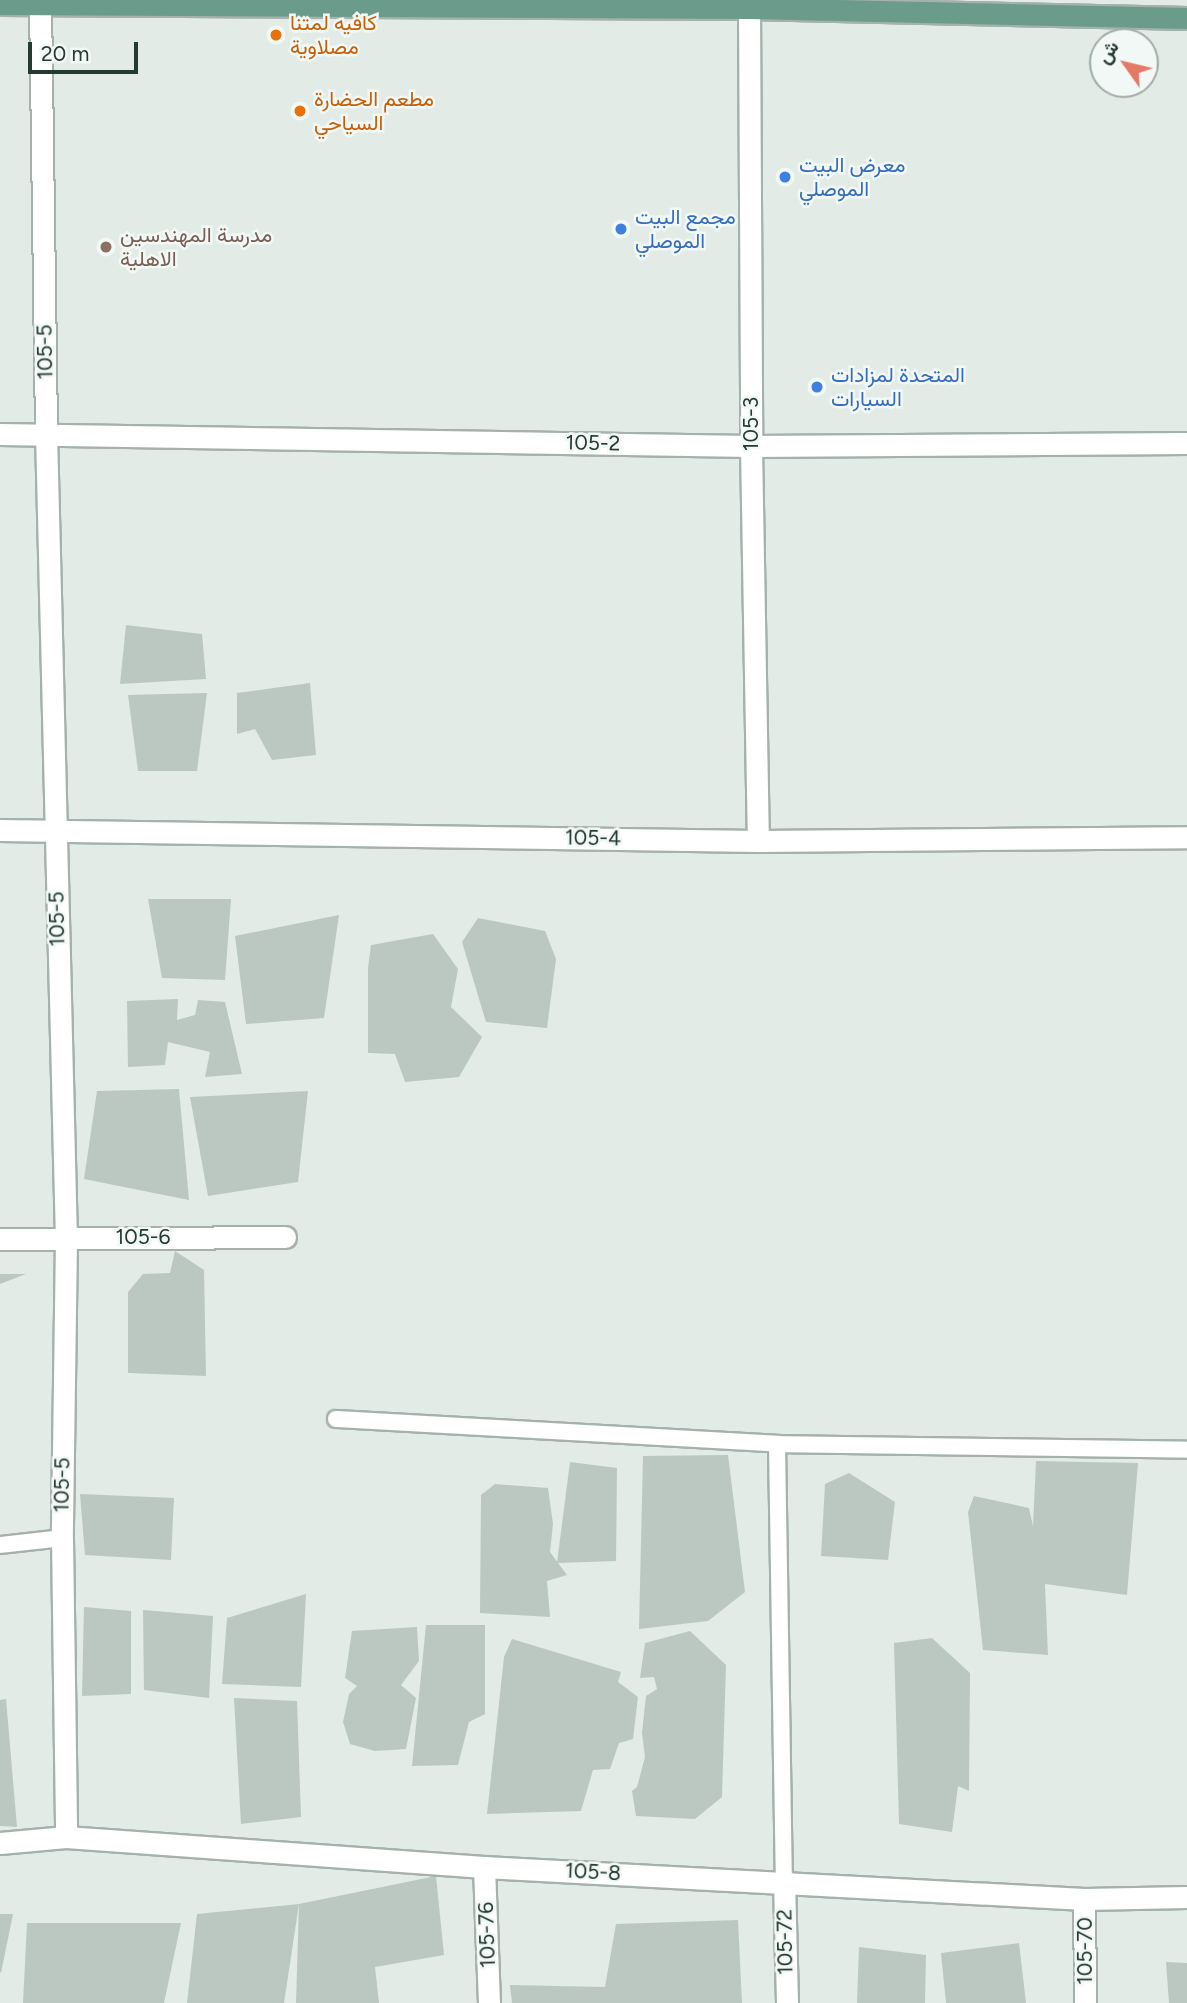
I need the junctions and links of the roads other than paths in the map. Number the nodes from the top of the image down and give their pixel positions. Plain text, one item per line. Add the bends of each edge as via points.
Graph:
1 (40, 1) edge
2 (0, 4) edge
3 (749, 8) junction
4 (1187, 18) edge
5 (46, 433) junction
6 (0, 434) edge
7 (1187, 443) edge
8 (751, 446) junction
9 (55, 829) junction
10 (0, 830) edge
11 (1187, 837) edge
12 (758, 841) junction
13 (285, 1237) dead end
14 (66, 1238) junction
15 (0, 1239) edge
16 (336, 1419) dead end
17 (777, 1444) junction
18 (1187, 1450) edge
19 (61, 1538) junction
20 (0, 1545) edge
21 (66, 1837) junction
22 (0, 1843) edge
23 (484, 1867) junction
24 (783, 1880) junction
25 (1187, 1897) edge
26 (1084, 1899) junction
27 (489, 2003) edge
28 (787, 2003) edge
29 (1085, 2003) edge

1 - 2 main road
1 - 3 main road
1 - 5 street, 105-5
3 - 4 main road
3 - 8 street, 105-3
5 - 6 street, 105-2
5 - 8 street, 105-2
5 - 9 street, 105-5
7 - 8 street, 105-2
8 - 12 street, 105-3
9 - 10 street, 105-4
9 - 12 street, 105-4
9 - 14 street, 105-5
11 - 12 street, 105-4
13 - 14 street, 105-6
14 - 15 street, 105-6
14 - 19 street, 105-5
16 - 17 lane
17 - 18 lane
17 - 24 lane
19 - 20 lane
19 - 21 street, 105-5
21 - 22 street, 105-8
21 - 23 street, 105-8
23 - 24 street, 105-8
23 - 27 street, 105-76
24 - 26 street, 105-8
24 - 28 street, 105-72
25 - 26 street, 105-8
26 - 29 street, 105-70

